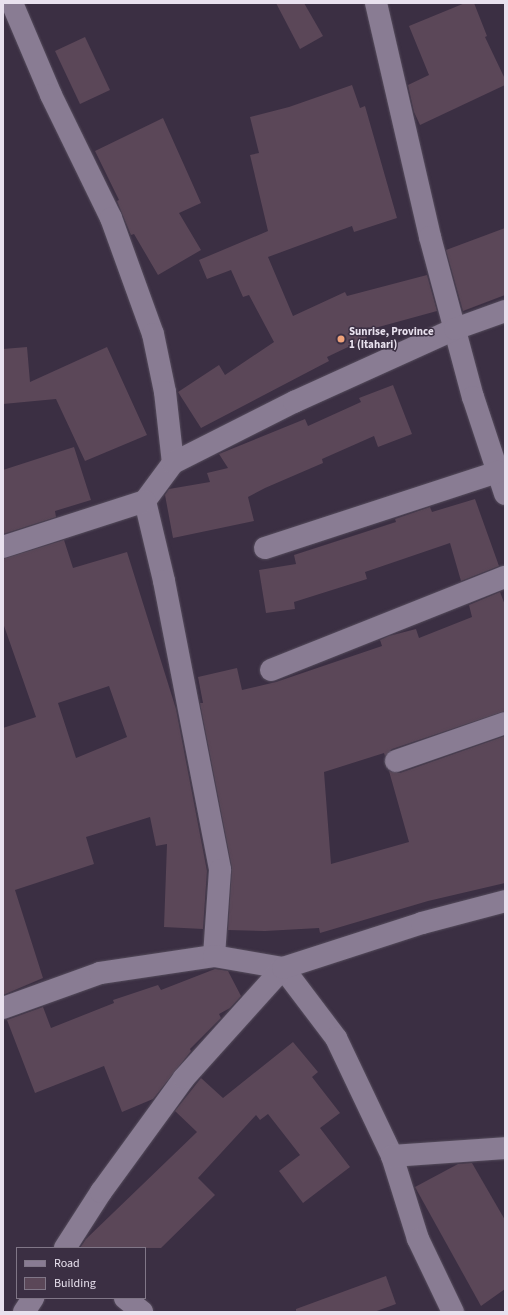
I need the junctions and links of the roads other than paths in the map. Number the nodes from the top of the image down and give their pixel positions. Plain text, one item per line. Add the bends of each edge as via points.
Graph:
1 (12, 3) edge
2 (376, 3) edge
3 (505, 311) edge
4 (455, 329) junction
5 (173, 463) junction
6 (498, 472) junction
7 (505, 494) edge
8 (145, 501) junction
9 (3, 547) edge
10 (265, 548) dead end
11 (505, 577) edge
12 (271, 670) dead end
13 (505, 723) edge
14 (396, 760) dead end
15 (505, 901) edge
16 (214, 956) junction
17 (283, 968) junction
18 (3, 1008) edge
19 (505, 1148) edge
20 (392, 1156) junction
21 (70, 1246) edge
22 (32, 1299) edge
23 (126, 1299) edge
24 (24, 1312) edge
25 (142, 1312) edge
26 (453, 1312) edge

1 - 5 street via 51,95 111,218 153,334
2 - 4 street via 430,237
3 - 4 street
4 - 5 street via 294,402
4 - 6 street
5 - 8 street
6 - 7 street
6 - 10 street
8 - 9 street
8 - 16 street via 164,581 220,870
11 - 12 street
13 - 14 street
15 - 17 street via 422,923
16 - 17 street
16 - 18 street via 100,973
17 - 20 street via 336,1038
17 - 21 street via 184,1078 101,1192
19 - 20 street
20 - 26 street via 418,1239
22 - 24 street
23 - 25 street

